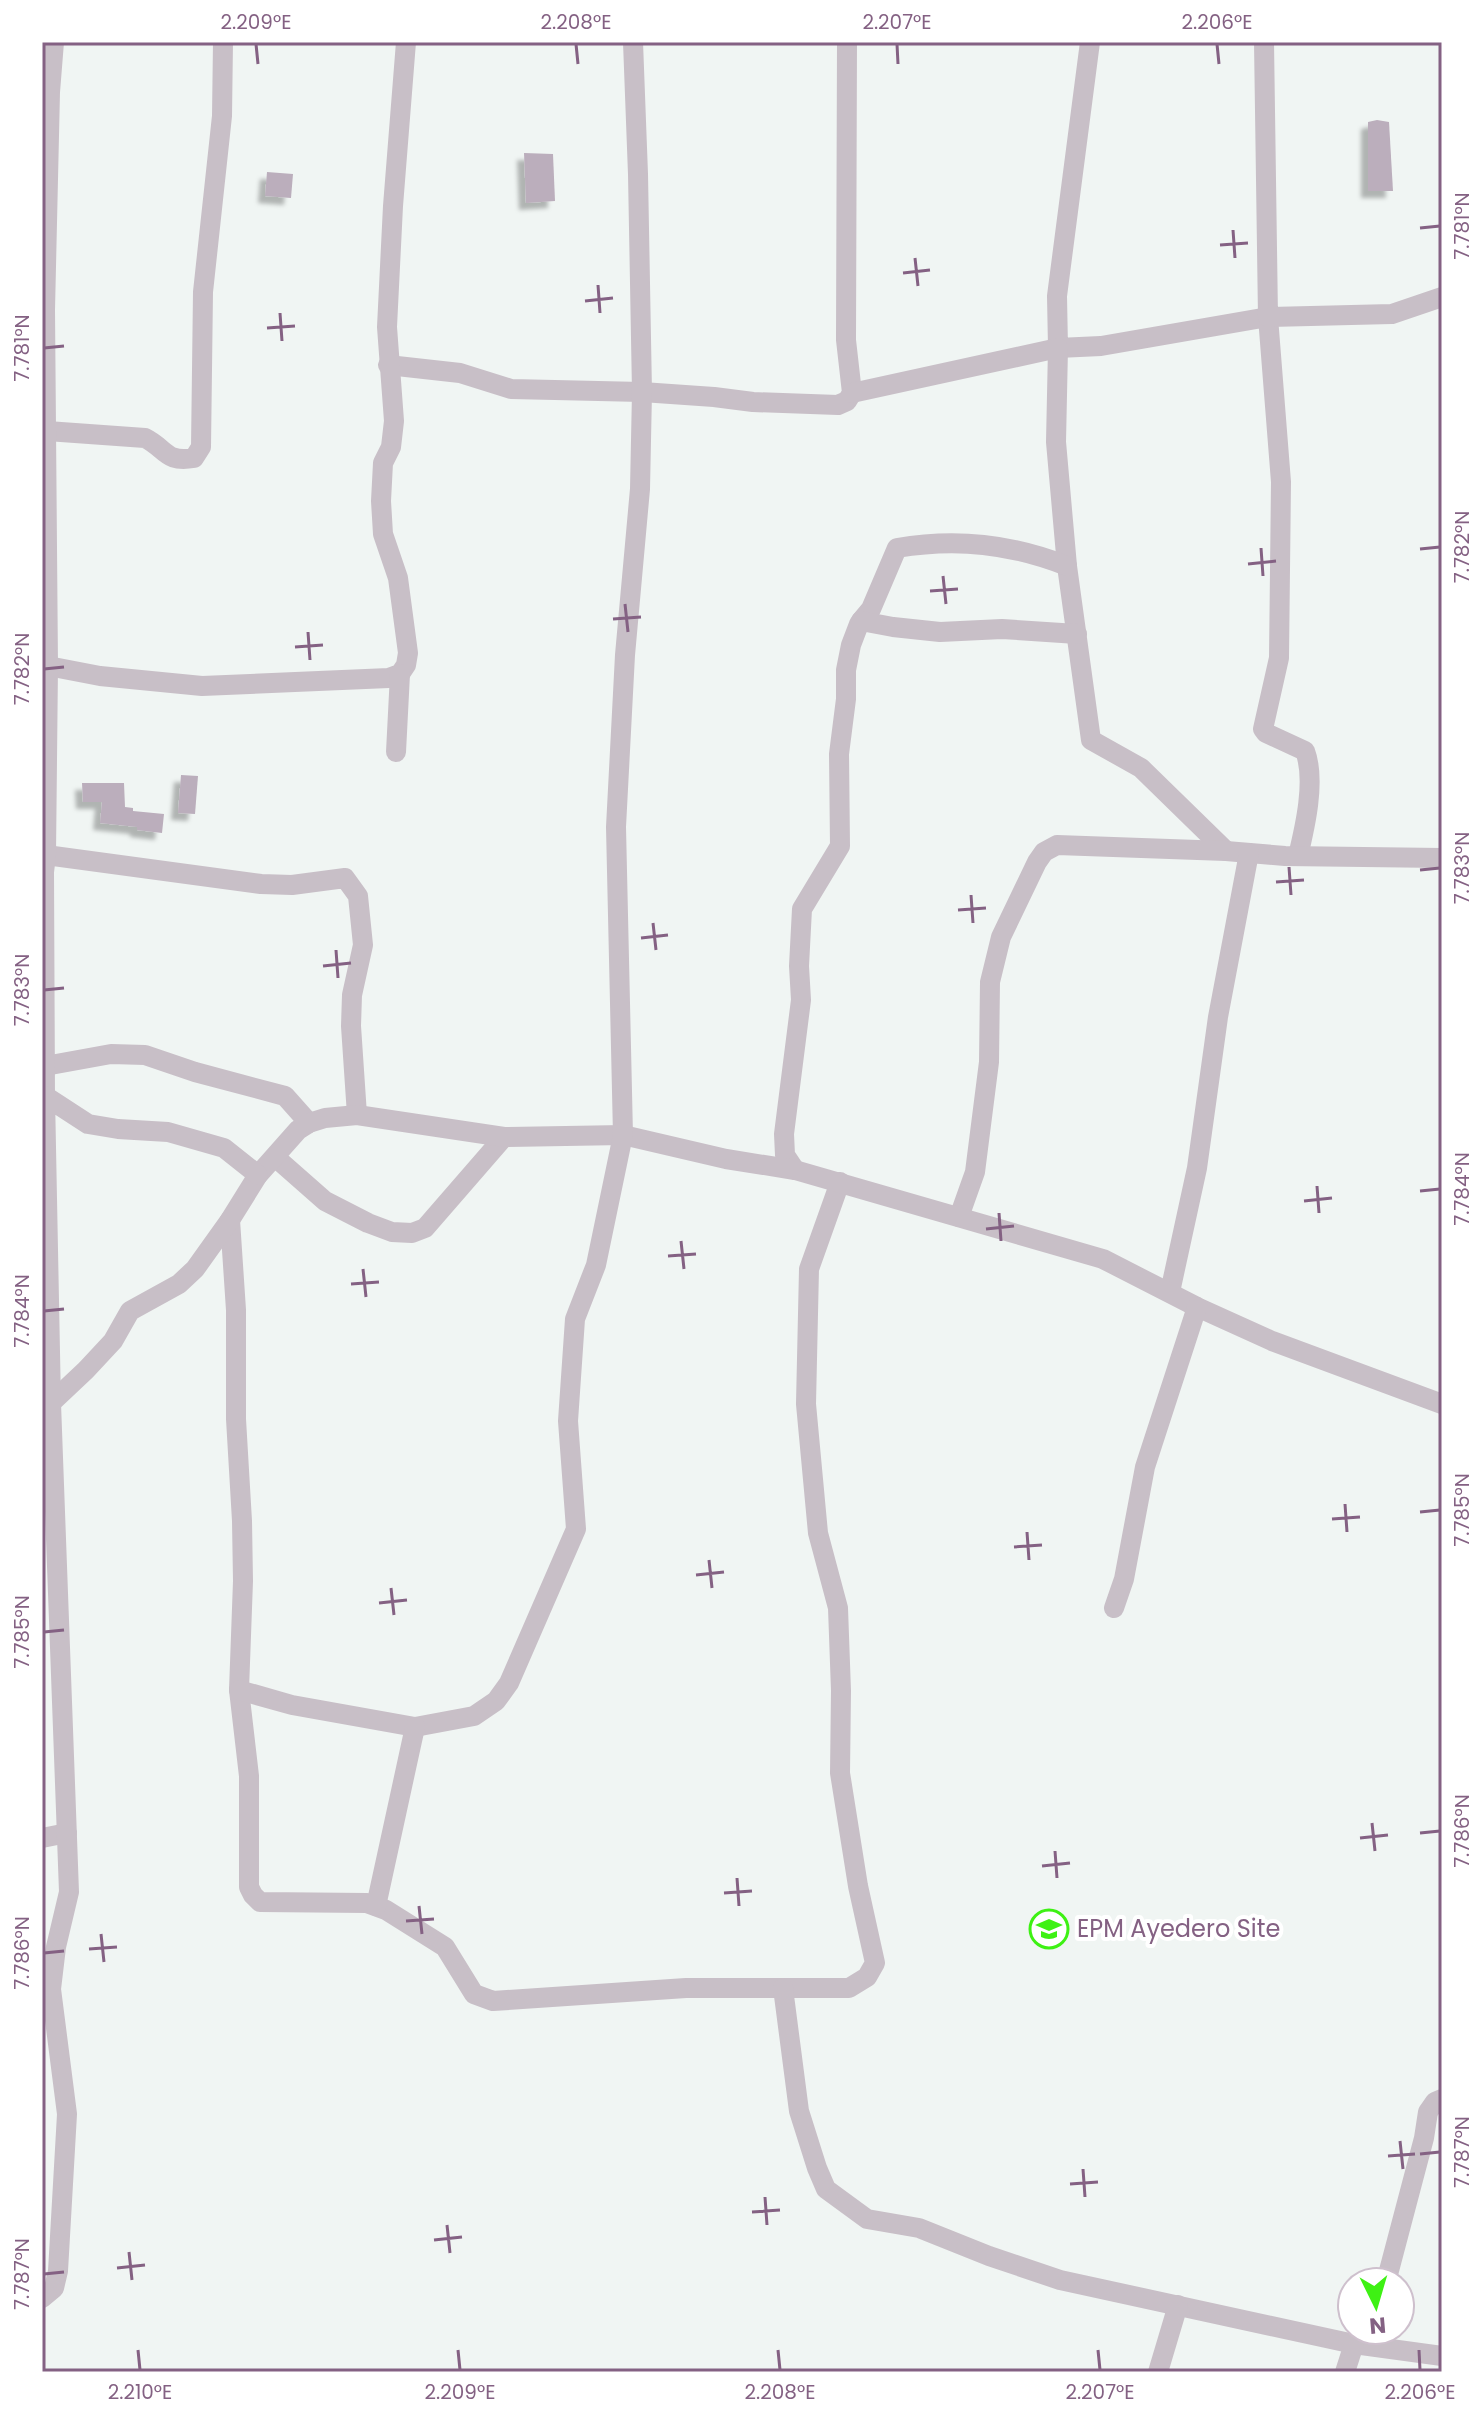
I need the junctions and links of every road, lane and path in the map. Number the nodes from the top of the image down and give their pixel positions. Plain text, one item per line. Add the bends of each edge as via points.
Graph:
1 (54, 42) edge
2 (223, 42) edge
3 (406, 42) edge
4 (633, 42) edge
5 (847, 42) edge
6 (1090, 42) edge
7 (1264, 42) edge
8 (1442, 297) edge
9 (1268, 317) junction
10 (1058, 348) junction
11 (388, 365) junction
12 (642, 392) junction
13 (852, 393) junction
14 (47, 431) junction
15 (1067, 566) junction
16 (861, 621) junction
17 (1077, 634) junction
18 (48, 666) junction
19 (400, 674) junction
20 (396, 752) dead end
21 (1226, 851) junction
22 (1249, 853) junction
23 (1298, 856) junction
24 (1442, 858) edge
25 (44, 866) edge
26 (45, 1066) junction
27 (44, 1095) edge
28 (357, 1115) junction
29 (309, 1123) junction
30 (623, 1135) junction
31 (504, 1137) junction
32 (275, 1157) junction
33 (795, 1170) junction
34 (258, 1175) junction
35 (840, 1182) junction
36 (959, 1217) junction
37 (230, 1220) junction
38 (1170, 1292) junction
39 (1197, 1307) junction
40 (51, 1403) junction
41 (1442, 1404) edge
42 (1114, 1608) dead end
43 (239, 1690) junction
44 (415, 1727) junction
45 (67, 1833) junction
46 (42, 1838) edge
47 (376, 1906) junction
48 (783, 1988) junction
49 (1442, 2099) edge
50 (1390, 2266) edge
51 (42, 2298) edge
52 (1178, 2305) junction
53 (1336, 2340) edge
54 (1353, 2346) edge
55 (1409, 2346) edge
56 (1442, 2356) edge
57 (1158, 2372) edge
58 (1345, 2372) edge

1 - 14 street via 45,310
2 - 14 street via 222,116 203,292 201,447 194,458 181,461 145,438
3 - 11 street
4 - 12 street
5 - 13 street via 846,340
6 - 10 street via 1057,296
7 - 9 street
8 - 9 street via 1392,314
9 - 10 street via 1101,346
9 - 23 street via 1281,482 1280,644 1263,729 1305,751 1308,760 1308,814
10 - 13 street
10 - 15 street via 1056,442
11 - 12 street via 460,373 511,389
11 - 19 street via 394,421 383,463 381,501 408,653
12 - 13 street via 838,405
12 - 30 street via 616,827
14 - 18 street
15 - 16 street via 986,544 930,542 897,548
15 - 17 street
16 - 17 street via 940,632
16 - 33 street via 846,670 839,754 840,846 802,909 801,1000 784,1134 785,1155
17 - 21 street via 1091,740 1141,768
18 - 19 street via 202,686
18 - 25 street
19 - 20 street
21 - 22 street
21 - 36 street via 1057,845 1044,852 1001,937 990,982 989,1062 975,1172
22 - 23 street
22 - 38 street via 1197,1168
23 - 24 street
25 - 26 street
25 - 28 street via 261,884 345,878 358,896 363,945 352,995
26 - 27 street
26 - 29 street via 111,1054 145,1055 285,1096
27 - 34 street via 88,1124 168,1132 224,1148
27 - 40 street
28 - 29 street
28 - 31 street
29 - 32 street
30 - 31 street
30 - 33 street
30 - 44 street via 596,1265 575,1319 568,1421 576,1529 509,1683 496,1701 474,1716
31 - 32 street via 425,1228 412,1233 392,1232 325,1201
32 - 34 street
33 - 35 street
34 - 37 street
35 - 36 street
35 - 48 street via 809,1269 806,1404 818,1533 838,1608 840,1773 875,1963 867,1977 849,1988
36 - 38 street via 1103,1259
37 - 40 street via 195,1269 130,1311 113,1341
37 - 43 street via 242,1521
38 - 39 street
39 - 41 street via 1272,1341
39 - 42 street via 1145,1467
40 - 45 street
43 - 44 street
43 - 47 street via 249,1776 253,1895 260,1902
44 - 47 street
45 - 46 street
45 - 51 street via 69,1892 51,1989 67,2114 58,2271 54,2288
47 - 48 street via 445,1947 474,1994 493,2001 686,1988
48 - 52 street via 799,2111 826,2189 867,2219 919,2228 1060,2280
49 - 50 street via 1428,2112
52 - 53 street
52 - 57 street
54 - 58 street
55 - 56 street

